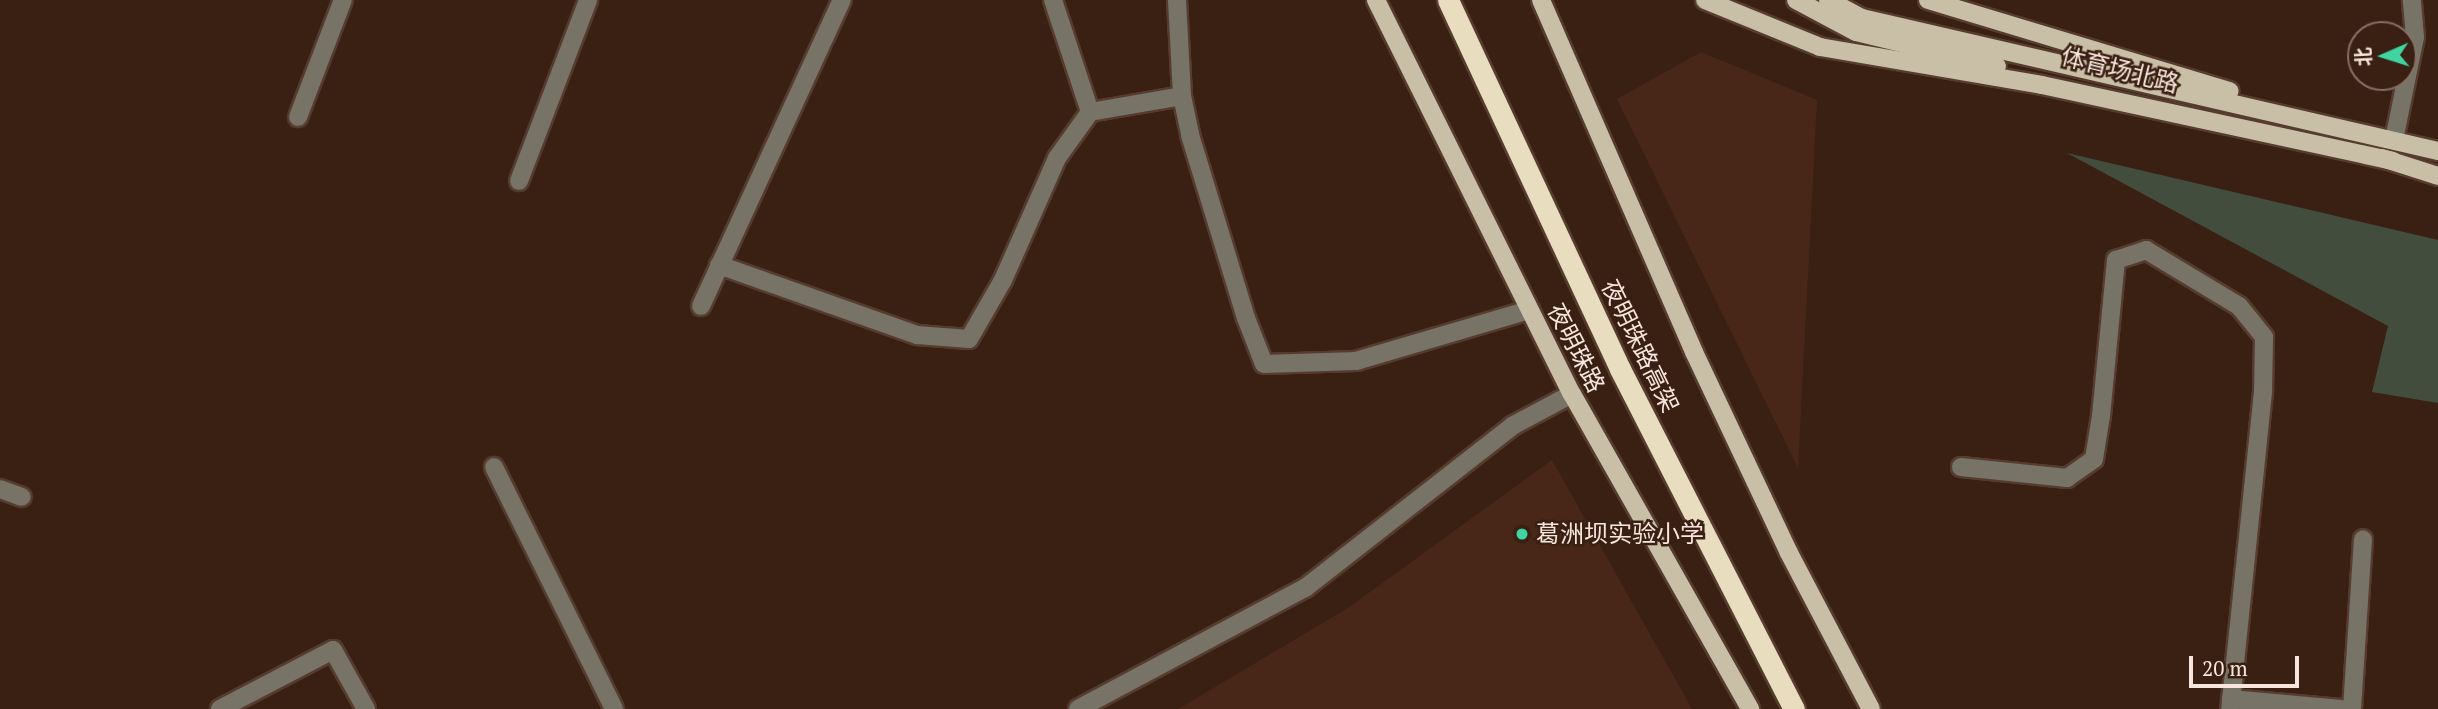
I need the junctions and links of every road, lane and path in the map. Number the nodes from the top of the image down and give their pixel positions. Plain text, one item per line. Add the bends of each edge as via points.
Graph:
1 (343, 0) edge
2 (588, 0) edge
3 (842, 0) edge
4 (1054, 0) edge
5 (1177, 0) edge
6 (1376, 0) edge
7 (1448, 0) edge
8 (1541, 0) edge
9 (1705, 0) edge
10 (1796, 0) edge
11 (1828, 0) edge
12 (1928, 0) edge
13 (2412, 0) edge
14 (1182, 96) junction
15 (1090, 112) junction
16 (298, 117) dead end
17 (2395, 140) junction
18 (2438, 150) edge
19 (2393, 161) junction
20 (2438, 176) edge
21 (519, 181) dead end
22 (719, 265) junction
23 (701, 306) dead end
24 (1529, 310) junction
25 (1572, 394) junction
26 (494, 467) dead end
27 (1961, 467) dead end
28 (0, 489) edge
29 (22, 497) dead end
30 (2363, 539) dead end
31 (2231, 704) edge
32 (220, 709) edge
33 (366, 709) edge
34 (614, 709) edge
35 (1078, 709) edge
36 (1750, 709) edge
37 (1794, 709) edge
38 (1871, 709) edge
39 (2341, 709) edge
40 (2352, 709) edge

1 - 16 street
2 - 21 street
3 - 22 street
4 - 15 street
5 - 14 street
6 - 24 main road, 夜明珠路
7 - 37 highway, 夜明珠路高架 via 1626,381
8 - 38 main road via 1694,352 1789,553
9 - 19 main road via 1820,47 2042,85
10 - 19 main road, 体育场北路 via 1856,32
11 - 17 main road, 体育场北路 via 1862,18
12 - 17 main road
13 - 17 street via 2415,37
14 - 15 street
14 - 24 street via 1190,135 1264,364 1356,361
15 - 22 street via 1058,158 1003,280 969,339 917,335
17 - 18 main road, 体育场北路
19 - 20 main road, 体育场北路
22 - 23 street
24 - 25 main road, 夜明珠路
25 - 35 street via 1512,426 1305,588
25 - 36 main road, 夜明珠路
26 - 34 street
27 - 31 street via 2067,478 2094,459 2116,260 2146,250 2239,306 2264,337 2263,392
28 - 29 street
30 - 40 street
31 - 39 street
32 - 33 street via 333,650

